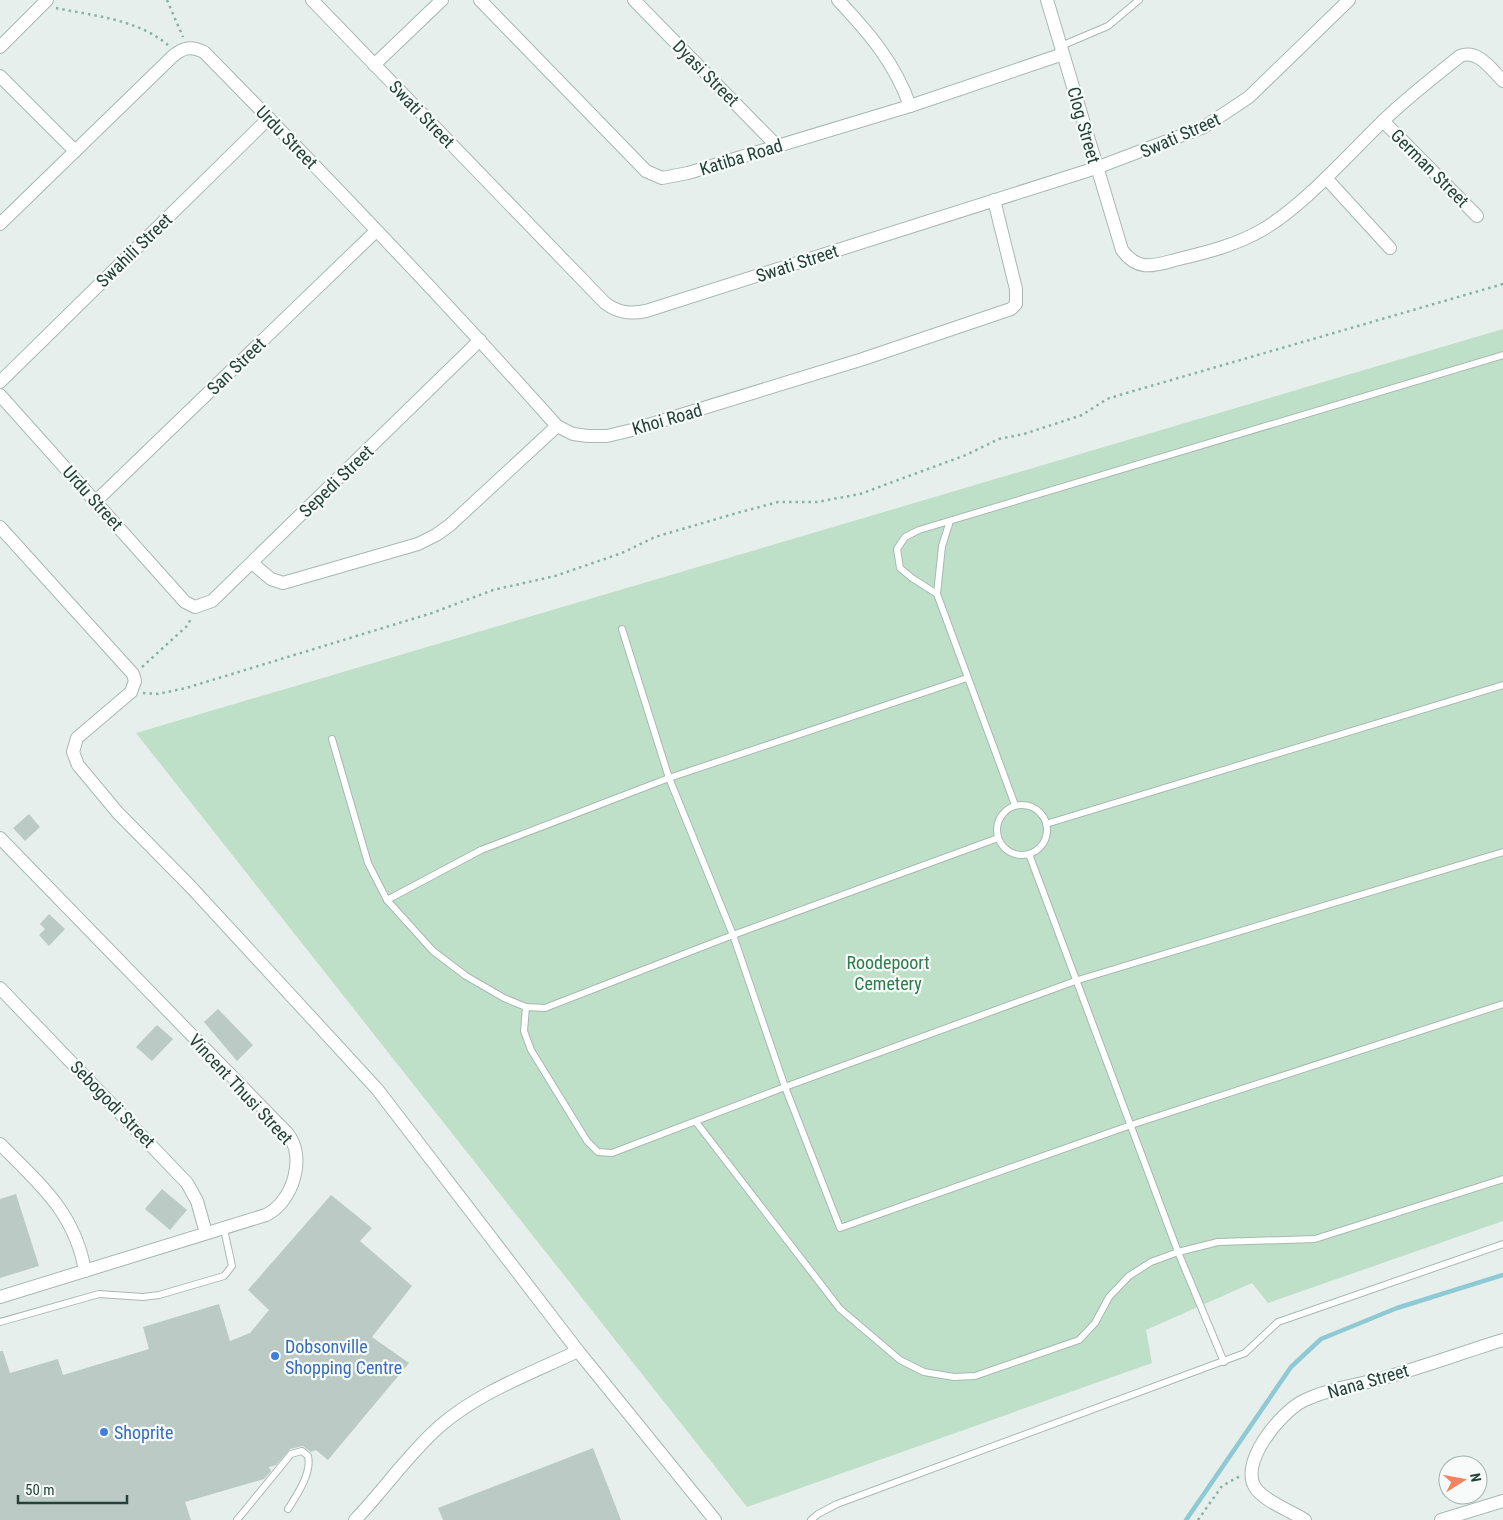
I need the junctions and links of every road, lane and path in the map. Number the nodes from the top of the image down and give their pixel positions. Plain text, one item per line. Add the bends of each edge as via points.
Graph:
1 (166, 0) edge
2 (312, 0) edge
3 (442, 0) edge
4 (480, 0) edge
5 (634, 0) edge
6 (838, 0) edge
7 (1047, 0) edge
8 (1139, 0) edge
9 (1349, 0) edge
10 (44, 2) edge
11 (0, 47) edge
12 (183, 50) junction
13 (1062, 50) junction
14 (374, 64) junction
15 (0, 76) edge
16 (1503, 81) edge
17 (910, 106) junction
18 (269, 118) junction
19 (1383, 121) junction
20 (778, 146) junction
21 (76, 151) junction
22 (1096, 168) junction
23 (1326, 178) junction
24 (994, 200) junction
25 (1477, 216) dead end
26 (0, 224) edge
27 (376, 230) junction
28 (1390, 248) dead end
29 (1122, 250) joint
30 (1503, 284) edge
31 (480, 340) junction
32 (1503, 355) edge
33 (0, 382) edge
34 (0, 396) edge
35 (557, 426) junction
36 (96, 501) junction
37 (950, 521) junction
38 (0, 527) edge
39 (252, 563) junction
40 (938, 594) junction
41 (190, 605) junction
42 (622, 629) dead end
43 (132, 674) junction
44 (967, 678) junction
45 (1503, 685) edge
46 (131, 692) junction
47 (332, 739) dead end
48 (668, 778) junction
49 (1015, 805) junction
50 (1046, 824) junction
51 (998, 838) junction
52 (1, 840) edge
53 (1503, 852) edge
54 (1029, 854) junction
55 (387, 900) junction
56 (733, 935) junction
57 (1078, 980) junction
58 (0, 988) edge
59 (1503, 1004) edge
60 (526, 1007) junction
61 (785, 1087) junction
62 (696, 1122) junction
63 (1131, 1125) junction
64 (0, 1144) edge
65 (1503, 1179) edge
66 (224, 1229) junction
67 (206, 1233) junction
68 (1503, 1244) edge
69 (1178, 1252) junction
70 (85, 1271) junction
71 (0, 1297) edge
72 (0, 1322) edge
73 (1503, 1340) edge
74 (578, 1351) junction
75 (1224, 1362) junction
76 (1251, 1472) junction
77 (1503, 1501) edge
78 (288, 1509) dead end
79 (236, 1520) edge
80 (355, 1520) edge
81 (715, 1520) edge
82 (811, 1520) edge
83 (1198, 1520) edge
84 (1305, 1520) edge
85 (1441, 1520) edge

1 - 12 path
2 - 14 street, Swati Street
3 - 14 street
4 - 20 street, Katiba Road via 646,171 655,176 680,175
5 - 20 street, Dyasi Street
6 - 17 street via 881,48 898,75
7 - 13 street, Clog Street
8 - 13 lane via 1108,26
9 - 22 street, Swati Street via 1264,84 1231,111 1176,140
10 - 11 street
10 - 12 path via 123,22
12 - 18 street, Urdu Street via 204,52
12 - 21 street
13 - 17 street, Katiba Road
13 - 22 street, Clog Street
14 - 24 street, Swati Street via 605,303 624,313 646,311
15 - 21 street
16 - 19 street, German Street via 1477,56 1465,54
17 - 20 street, Katiba Road
18 - 27 street, Urdu Street
18 - 33 street, Swahili Street
19 - 23 street, German Street
19 - 25 street, German Street
21 - 26 street
22 - 24 street, Swati Street
22 - 29 street, Clog Street
23 - 28 street
23 - 29 street, German Street via 1263,229 1223,248 1146,266 1130,260
24 - 35 street, Khoi Road via 1016,289 1016,304 1011,309 632,430 607,436 588,436
27 - 31 street, Urdu Street
27 - 36 street, San Street
30 - 46 path via 1107,399 1082,415 999,439 949,462 860,494 817,502 778,502 655,537 622,553 555,576 493,590 186,688 158,694
31 - 35 street, Urdu Street
31 - 39 street, Sepedi Street
32 - 37 lane
34 - 36 street, Urdu Street
35 - 39 street via 450,525 418,544 283,583 270,579
36 - 41 street, Urdu Street
37 - 40 lane via 941,554
37 - 40 lane via 905,537 897,549 900,568
38 - 43 street
39 - 41 street, Sepedi Street via 212,601
40 - 44 lane
41 - 43 path via 188,625
42 - 48 lane
43 - 46 street via 135,681
44 - 48 lane
44 - 49 lane
45 - 50 lane
46 - 74 street via 77,738 73,752 78,765 118,813 190,886 377,1089
47 - 55 lane via 368,863
48 - 55 lane via 481,850
48 - 56 lane
49 - 50 lane via 1031,806
49 - 51 lane via 1008,808 998,822
50 - 54 lane via 1045,839
51 - 54 lane via 1014,854
51 - 56 lane
52 - 66 street, Vincent Thusi Street via 287,1132 295,1144 297,1166 281,1204 266,1216
53 - 57 lane
54 - 57 lane
55 - 60 lane via 433,951 487,989
56 - 60 lane via 545,1008
56 - 61 lane
57 - 61 lane
57 - 63 lane
58 - 67 street, Sebogodi Street via 187,1183 197,1202
59 - 63 lane
60 - 62 lane via 524,1031 531,1050 587,1141 598,1152 612,1154
61 - 62 lane
61 - 63 lane via 840,1228
62 - 69 lane via 840,1309 900,1360 924,1372 954,1377 975,1376 1079,1340 1094,1323 1109,1297 1129,1276 1151,1262
63 - 69 lane
64 - 70 street via 66,1216
65 - 69 lane via 1315,1239 1218,1242
66 - 67 street, Vincent Thusi Street
66 - 72 lane via 232,1266 224,1276 159,1295 99,1294
67 - 70 street, Vincent Thusi Street
68 - 75 lane via 1278,1322 1246,1353
69 - 75 lane
70 - 71 street, Vincent Thusi Street
73 - 76 street, Nana Street via 1304,1400 1278,1422 1255,1455
74 - 80 street via 479,1399 440,1425
74 - 81 street
75 - 82 lane via 837,1504
76 - 83 path via 1222,1486
76 - 84 street via 1257,1490
77 - 85 street
78 - 79 lane via 308,1467 308,1456 302,1451 291,1454

